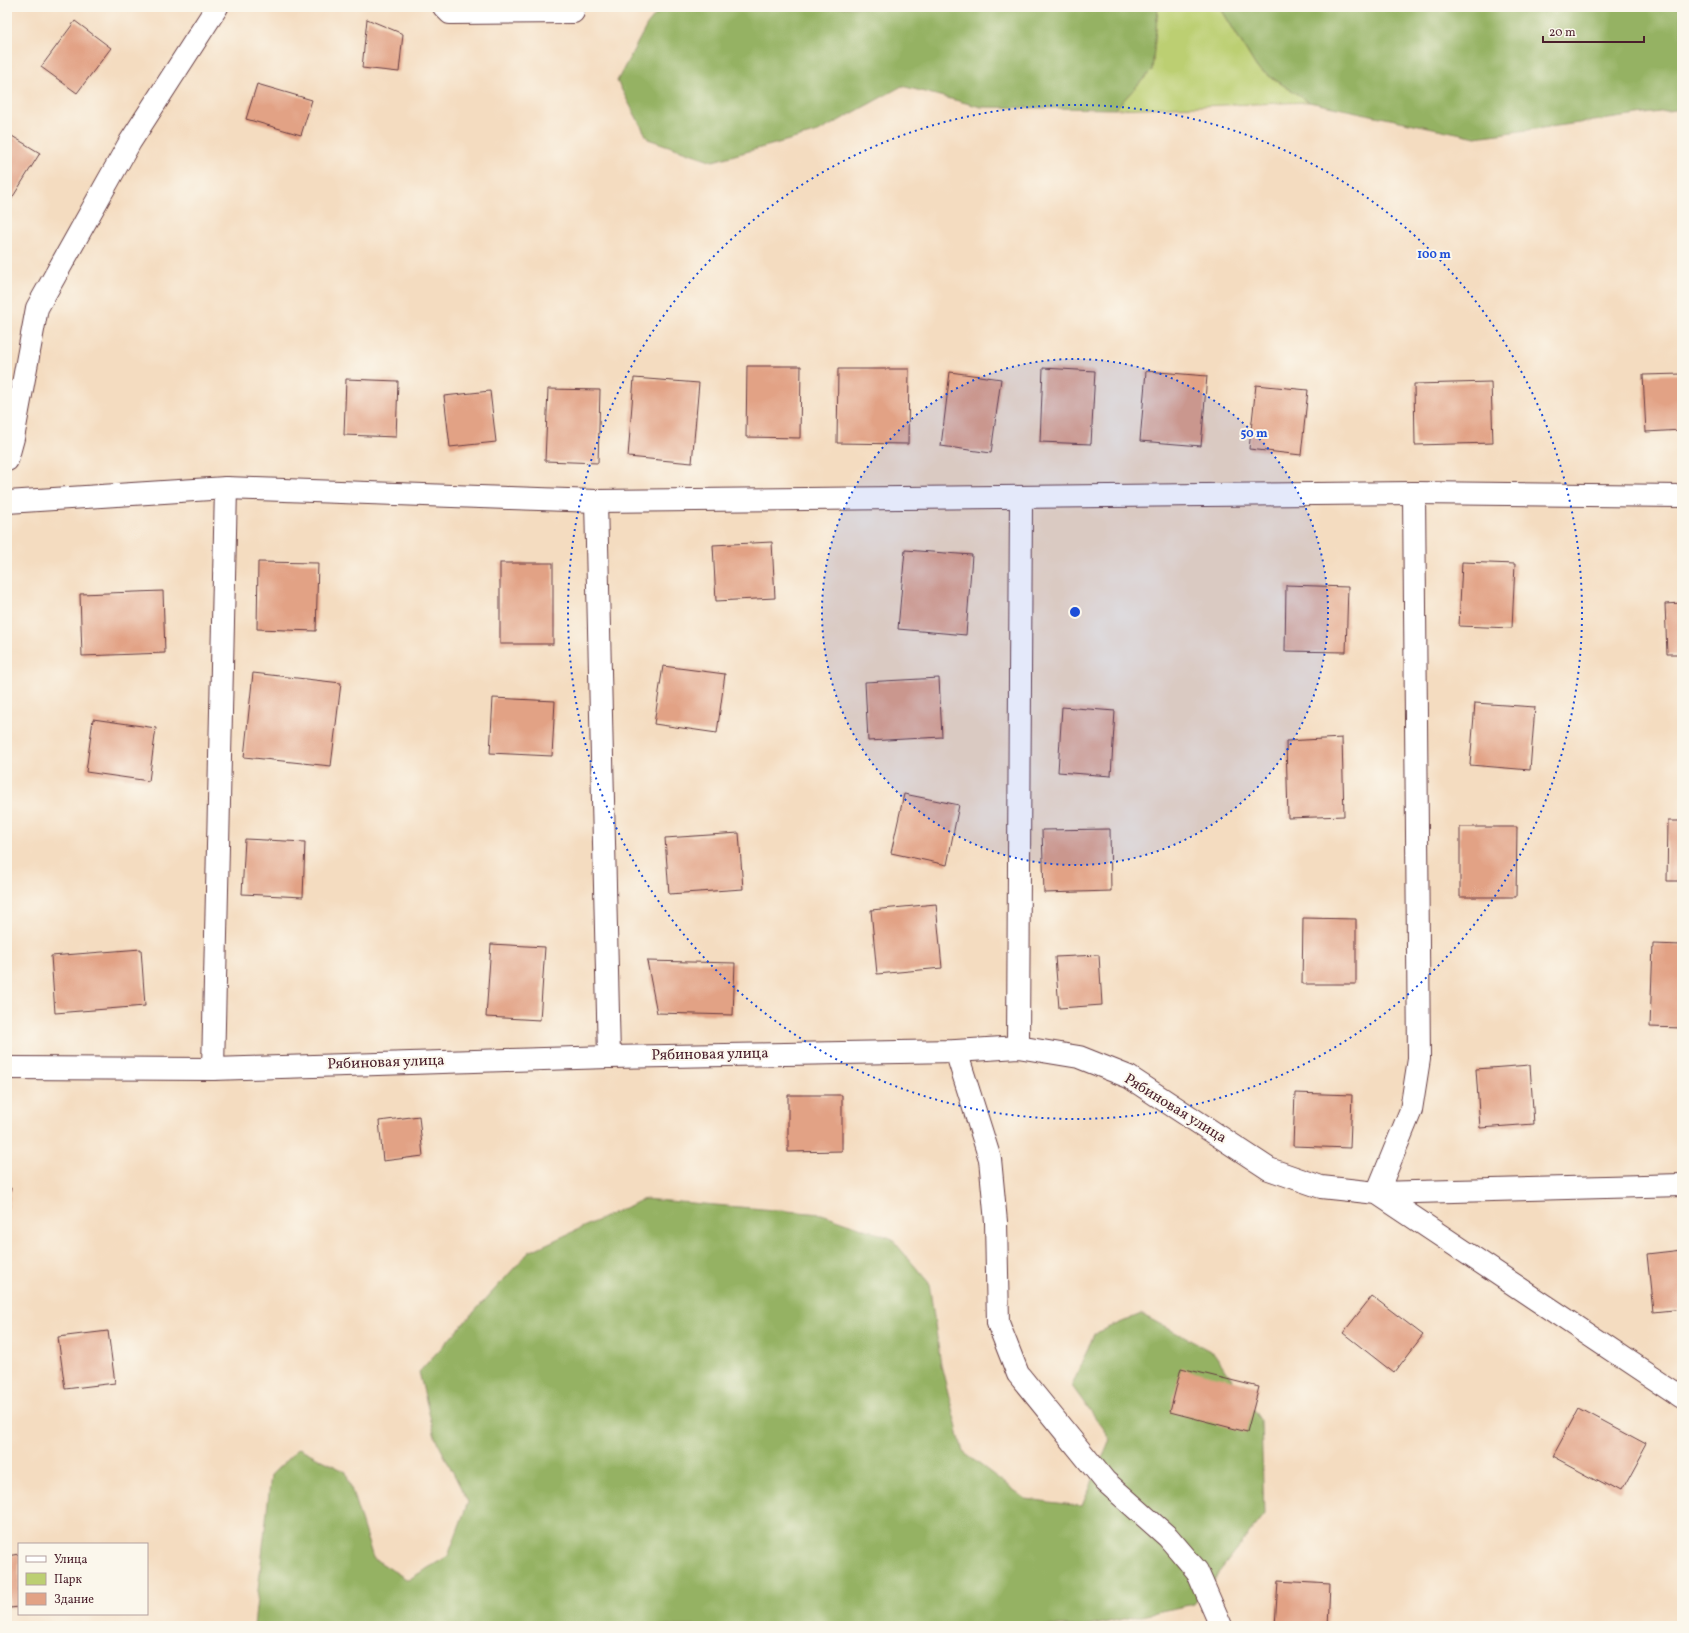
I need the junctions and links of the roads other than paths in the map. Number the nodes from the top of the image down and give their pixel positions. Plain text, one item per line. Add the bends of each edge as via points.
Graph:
1 (217, 7) edge
2 (444, 7) edge
3 (573, 12) dead end
4 (7, 460) edge
5 (226, 488) junction
6 (1414, 493) junction
7 (1682, 496) edge
8 (1021, 497) junction
9 (596, 501) junction
10 (7, 502) edge
11 (1018, 1047) junction
12 (956, 1051) junction
13 (610, 1056) junction
14 (7, 1068) edge
15 (213, 1069) junction
16 (1682, 1185) edge
17 (1377, 1193) junction
18 (1682, 1397) edge
19 (1221, 1626) edge

1 - 4 street via 130,142 36,308
2 - 3 street via 450,13
5 - 9 street
5 - 10 street
5 - 15 street
6 - 7 street
6 - 8 street
6 - 17 street via 1419,1059 1411,1110
8 - 9 street
8 - 11 street
9 - 13 street
11 - 12 street, Рябиновая улица
11 - 17 street, Рябиновая улица via 1079,1057 1130,1077 1269,1169 1321,1187
12 - 13 street, Рябиновая улица
12 - 19 street via 990,1159 996,1222 998,1323 1018,1374 1105,1481 1168,1537 1197,1571
13 - 15 street, Рябиновая улица
14 - 15 street, Рябиновая улица
16 - 17 street, Рябиновая улица
17 - 18 street

